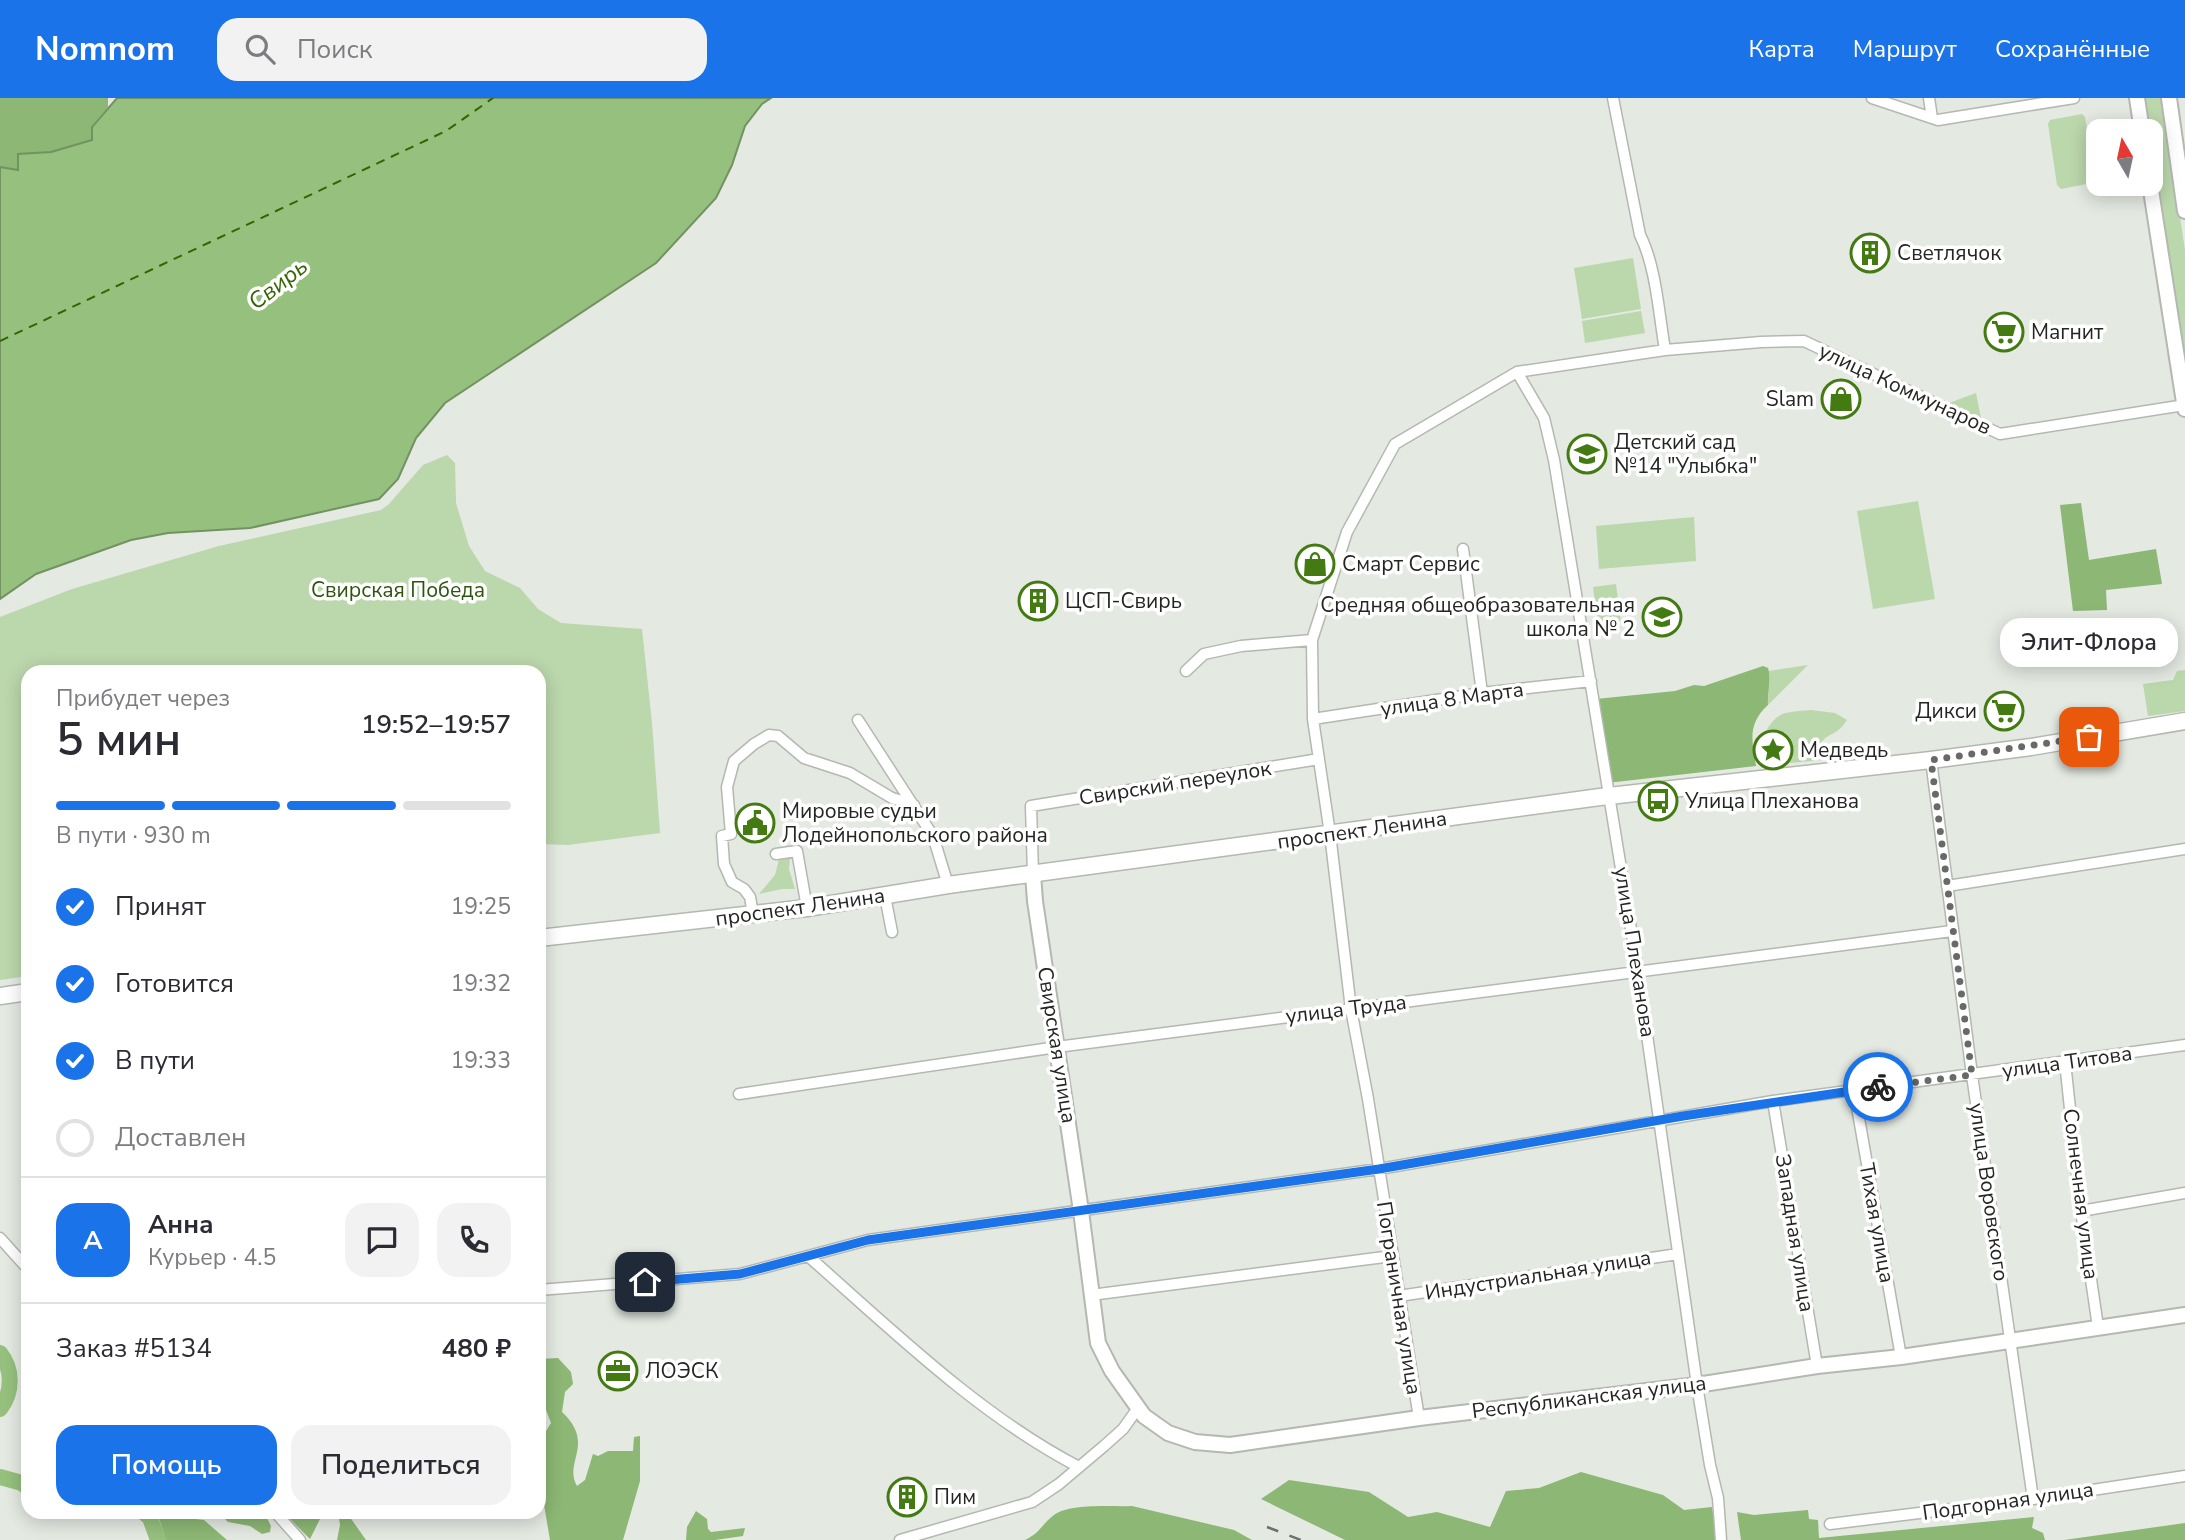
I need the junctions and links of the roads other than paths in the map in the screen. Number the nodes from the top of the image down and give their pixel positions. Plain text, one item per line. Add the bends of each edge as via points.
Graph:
1 (1613, 98) edge
2 (1872, 98) edge
3 (1929, 98) edge
4 (2074, 98) edge
5 (2137, 98) edge
6 (2169, 98) edge
7 (1932, 118) junction
8 (2140, 119) edge
9 (2152, 196) edge
10 (2185, 211) edge
11 (1665, 350) junction
12 (1517, 372) junction
13 (1465, 400) joint
14 (2185, 407) edge
15 (1463, 549) dead end
16 (1312, 640) junction
17 (1186, 671) dead end
18 (1591, 681) junction
19 (1482, 693) junction
20 (1312, 719) junction
21 (858, 720) dead end
22 (2185, 721) edge
23 (1318, 759) junction
24 (1931, 760) junction
25 (1610, 796) junction
26 (914, 805) junction
27 (1031, 806) joint
28 (1330, 834) junction
29 (2185, 849) edge
30 (776, 854) dead end
31 (1033, 874) junction
32 (948, 885) junction
33 (1947, 886) junction
34 (885, 897) junction
35 (807, 908) junction
36 (753, 914) junction
37 (1952, 931) junction
38 (892, 932) dead end
39 (546, 937) edge
40 (1638, 972) junction
41 (21, 993) edge
42 (0, 996) edge
43 (1351, 1009) junction
44 (1057, 1047) junction
45 (2185, 1048) edge
46 (2064, 1062) junction
47 (1972, 1075) junction
48 (1854, 1090) junction
49 (739, 1094) dead end
50 (1773, 1101) junction
51 (1661, 1119) junction
52 (1379, 1169) junction
53 (2185, 1193) edge
54 (1082, 1211) junction
55 (2081, 1211) junction
56 (0, 1238) edge
57 (1678, 1254) junction
58 (808, 1256) junction
59 (1392, 1256) junction
60 (21, 1261) edge
61 (546, 1289) edge
62 (1090, 1289) junction
63 (1399, 1297) junction
64 (2185, 1315) edge
65 (2098, 1326) junction
66 (2010, 1340) junction
67 (1901, 1357) junction
68 (1818, 1366) junction
69 (1697, 1385) junction
70 (1138, 1408) junction
71 (1419, 1418) junction
72 (1079, 1466) junction
73 (2185, 1476) edge
74 (2033, 1499) junction
75 (281, 1519) edge
76 (1830, 1524) dead end
77 (300, 1540) edge
78 (900, 1540) edge
79 (1721, 1540) edge

1 - 11 street
2 - 7 street
3 - 7 street
4 - 7 street
5 - 8 street
6 - 10 street
9 - 14 street
11 - 12 street, улица Коммунаров
11 - 14 street, улица Коммунаров via 1804,341 2000,434
12 - 13 street, улица Коммунаров
12 - 18 street, улица Плеханова via 1544,418
13 - 16 street, Пограничная улица via 1395,444 1347,532
15 - 19 street
16 - 17 street via 1204,654
16 - 20 street, Пограничная улица
18 - 19 street, улица 8 Марта
18 - 25 street, улица Плеханова
19 - 20 street, улица 8 Марта
20 - 23 street, Пограничная улица
21 - 26 street
22 - 24 main road, проспект Ленина
23 - 27 street, Свирский переулок
23 - 28 street, Пограничная улица
24 - 25 main road, проспект Ленина
24 - 33 street, улица Воровского
25 - 28 main road, проспект Ленина
25 - 40 street, улица Плеханова
26 - 32 street via 933,836
26 - 36 street via 891,798 850,773 804,758 778,736 769,735 754,744 734,761 727,787 731,834 722,836 724,864 732,882 750,897
27 - 31 street, Свирская улица
28 - 31 main road, проспект Ленина
28 - 43 street, Пограничная улица
29 - 33 street
30 - 35 street via 797,851
31 - 32 main road, проспект Ленина
31 - 44 street, Свирская улица
32 - 34 main road, проспект Ленина
33 - 37 street, улица Воровского
34 - 35 main road, проспект Ленина
34 - 38 street
35 - 36 main road, проспект Ленина
36 - 39 main road, проспект Ленина
37 - 40 street, улица Труда
37 - 47 street, улица Воровского
40 - 43 street, улица Труда
40 - 51 street, улица Плеханова
41 - 42 main road
43 - 44 street, улица Труда
43 - 52 street, Пограничная улица
44 - 49 street, улица Труда
44 - 54 street, Свирская улица
45 - 46 street, улица Титова
46 - 47 street, улица Титова
46 - 55 street, Солнечная улица
47 - 48 street, улица Титова
47 - 66 street, улица Воровского
48 - 50 street, улица Титова
48 - 67 street, Тихая улица
50 - 51 street, улица Титова
50 - 68 street, Западная улица
51 - 52 street, улица Титова
51 - 57 street, улица Плеханова
52 - 54 street, улица Титова
52 - 59 street, Пограничная улица
53 - 55 street
54 - 58 street, улица Титова via 868,1240
54 - 62 street, Свирская улица
55 - 65 street, Солнечная улица
56 - 60 street
57 - 63 street, Индустриальная улица
57 - 69 street, улица Плеханова
58 - 61 street, улица Титова via 740,1274
58 - 72 street via 973,1397 1042,1448
59 - 62 street
59 - 63 street, Пограничная улица
62 - 70 street, Республиканская улица via 1098,1343
63 - 71 street, Пограничная улица
64 - 65 street, Республиканская улица
65 - 66 street, Республиканская улица
66 - 67 street, Республиканская улица
66 - 74 street, улица Воровского
67 - 68 street, Республиканская улица
68 - 69 street, Республиканская улица
69 - 71 street, Республиканская улица
69 - 79 street, улица Плеханова
70 - 71 street, Республиканская улица via 1168,1433 1195,1442 1230,1445
70 - 72 street via 1123,1429
72 - 78 street via 1032,1502
73 - 74 street, Подгорная улица
74 - 76 street, Подгорная улица
75 - 77 street

